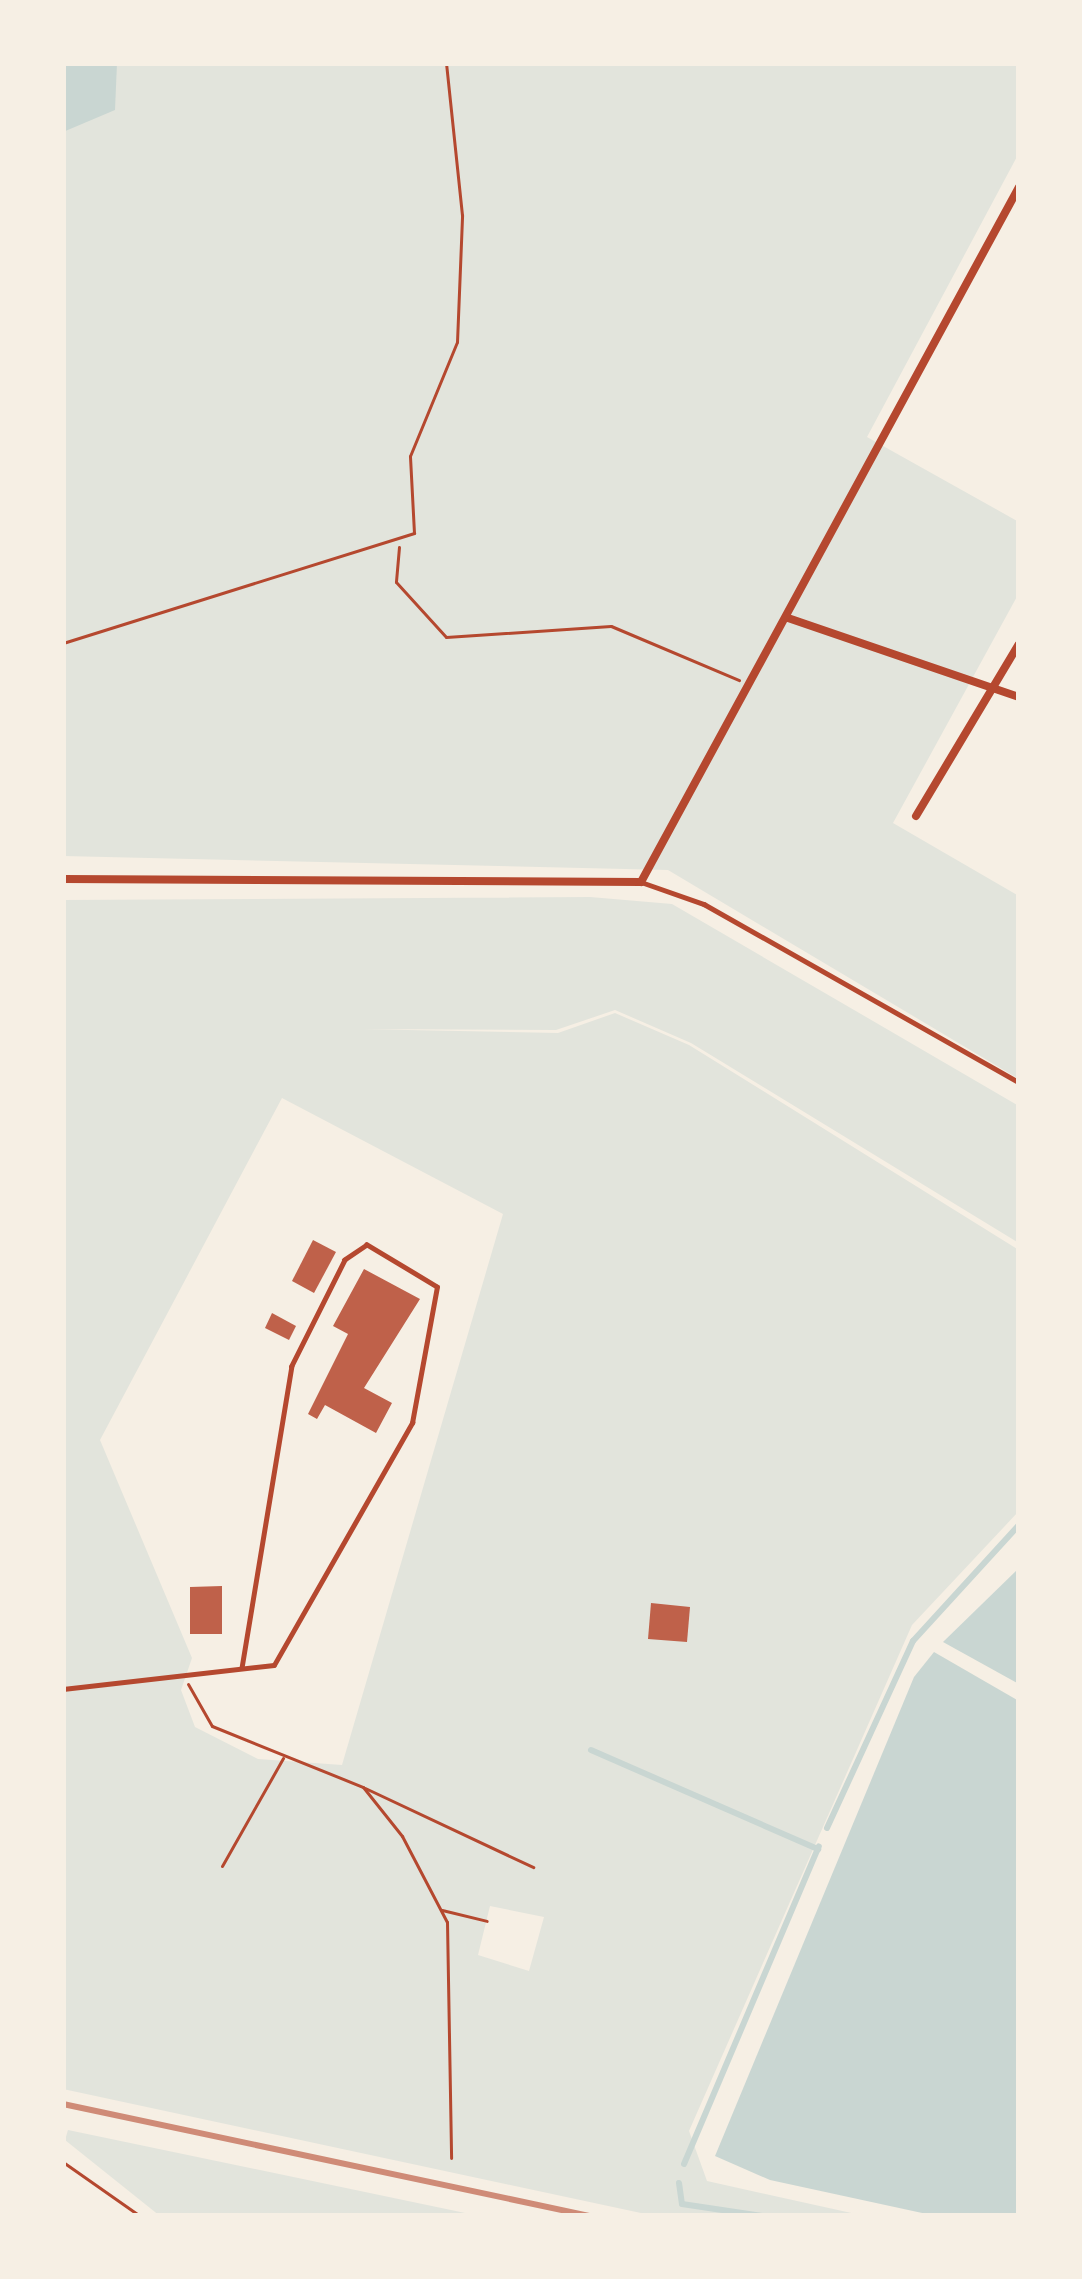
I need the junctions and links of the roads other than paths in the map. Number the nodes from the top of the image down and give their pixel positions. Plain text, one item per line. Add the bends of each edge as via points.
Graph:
1 (1019, 187) edge
2 (788, 618) junction
3 (1019, 644) edge
4 (991, 691) junction
5 (1019, 697) edge
6 (916, 816) dead end
7 (63, 879) edge
8 (641, 882) junction
9 (1019, 1082) edge
10 (242, 1667) junction
11 (63, 1689) edge

1 - 2 street
2 - 4 street
2 - 8 street
3 - 4 street
4 - 5 street
4 - 6 street
7 - 8 street
8 - 9 lane via 704,904
10 - 10 lane via 274,1665 412,1423 437,1287 367,1245 345,1260 292,1366
10 - 11 lane

